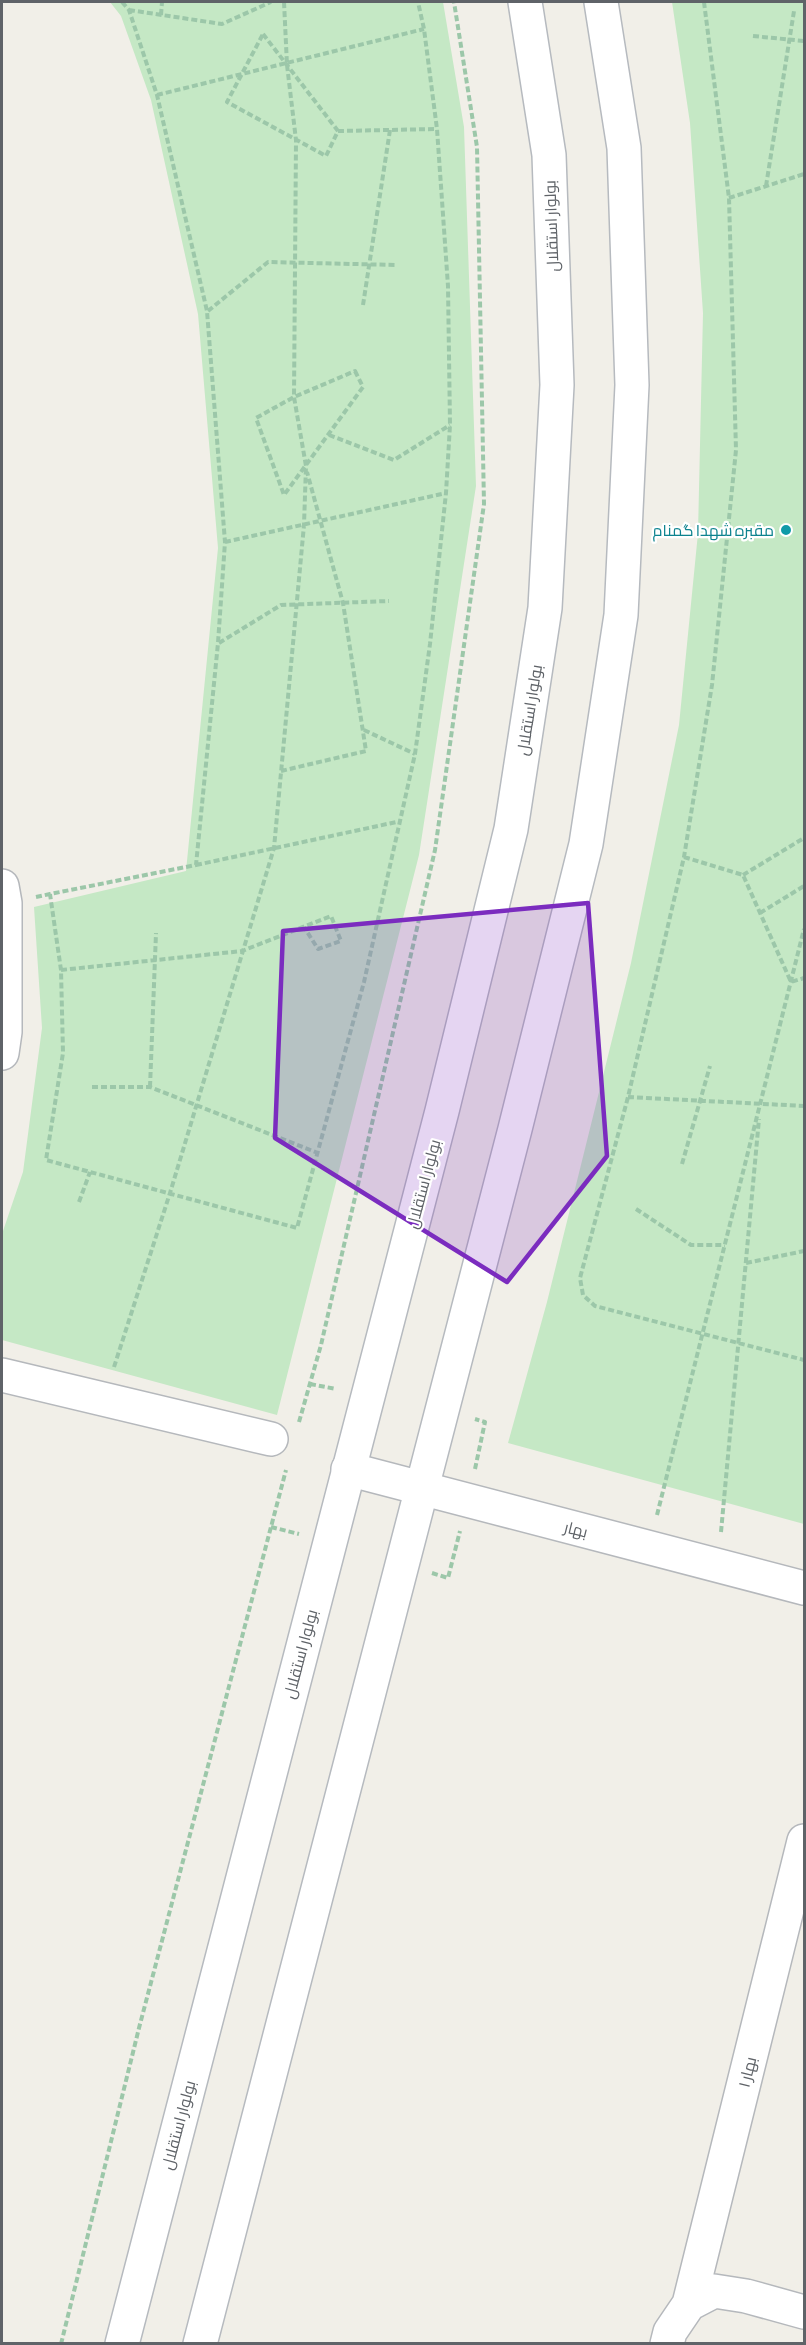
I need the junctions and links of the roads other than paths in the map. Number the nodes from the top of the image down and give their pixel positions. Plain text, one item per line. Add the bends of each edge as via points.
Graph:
1 (525, 2) edge
2 (601, 2) edge
3 (2, 886) edge
4 (2, 1053) edge
5 (2, 1375) edge
6 (286, 1442) road end
7 (348, 1469) junction
8 (421, 1489) junction
9 (804, 1588) edge
10 (804, 1840) edge
11 (689, 2304) junction
12 (804, 2312) edge
13 (122, 2343) edge
14 (200, 2343) edge
15 (667, 2343) edge

1 - 7 main road, بولوار استقلال via 549,155 557,385 545,608 511,829
2 - 8 main road via 624,148 632,373 621,615 586,844
3 - 4 main road
5 - 6 main road
7 - 8 main road, بهار
7 - 13 main road, بولوار استقلال
8 - 9 main road, بهار
8 - 14 main road
10 - 11 main road, بهار ۱
11 - 12 main road via 714,2291
11 - 15 main road

